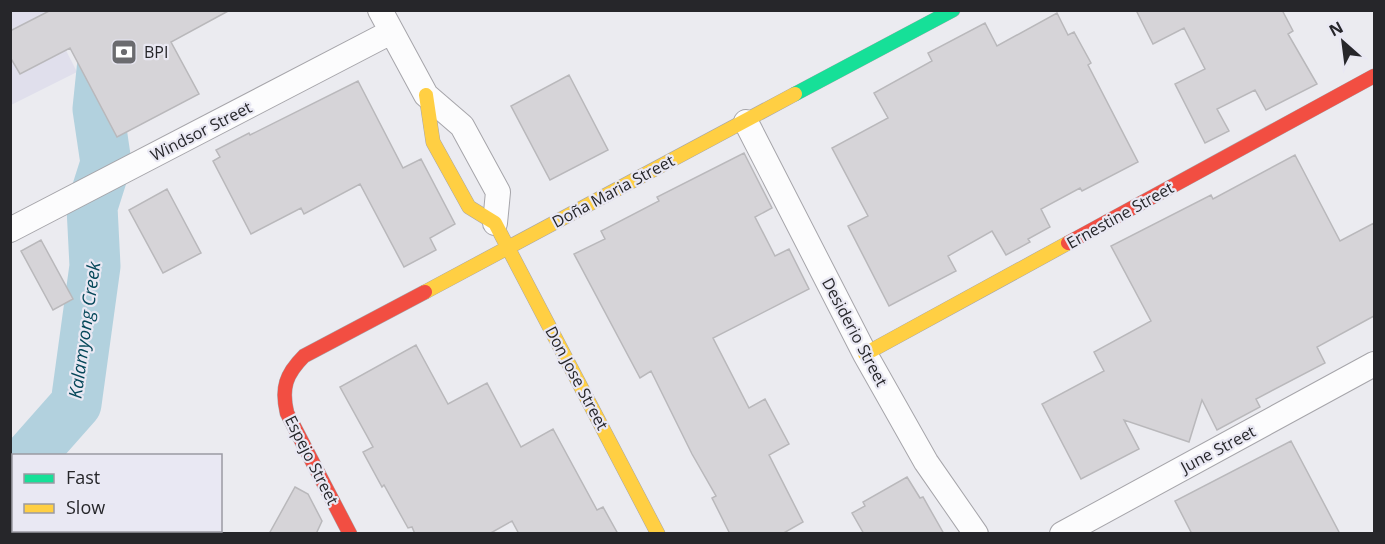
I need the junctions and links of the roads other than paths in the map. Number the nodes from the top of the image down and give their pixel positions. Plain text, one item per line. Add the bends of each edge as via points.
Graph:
1 (380, 10) edge
2 (953, 10) edge
3 (391, 32) junction
4 (1374, 76) edge
5 (426, 95) junction
6 (746, 122) junction
7 (495, 223) junction
8 (10, 230) edge
9 (508, 248) junction
10 (865, 354) junction
11 (1374, 364) edge
12 (284, 384) joint
13 (350, 534) edge
14 (658, 534) edge
15 (976, 534) edge
16 (1062, 534) edge

1 - 3 street
2 - 6 street, Doña Maria Street
3 - 5 street
3 - 8 street, Windsor Street
4 - 10 street, Ernestine Street
5 - 7 street via 433,142 469,207
5 - 7 street via 462,126 498,192
6 - 9 street, Doña Maria Street
6 - 10 street, Desiderio Street
7 - 9 street, Don Jose Street
9 - 12 street, Doña Maria Street via 304,356 290,369
9 - 14 street, Don Jose Street
10 - 15 street, Desiderio Street via 926,462
11 - 16 street, June Street
12 - 13 street, Espejo Street via 287,412

